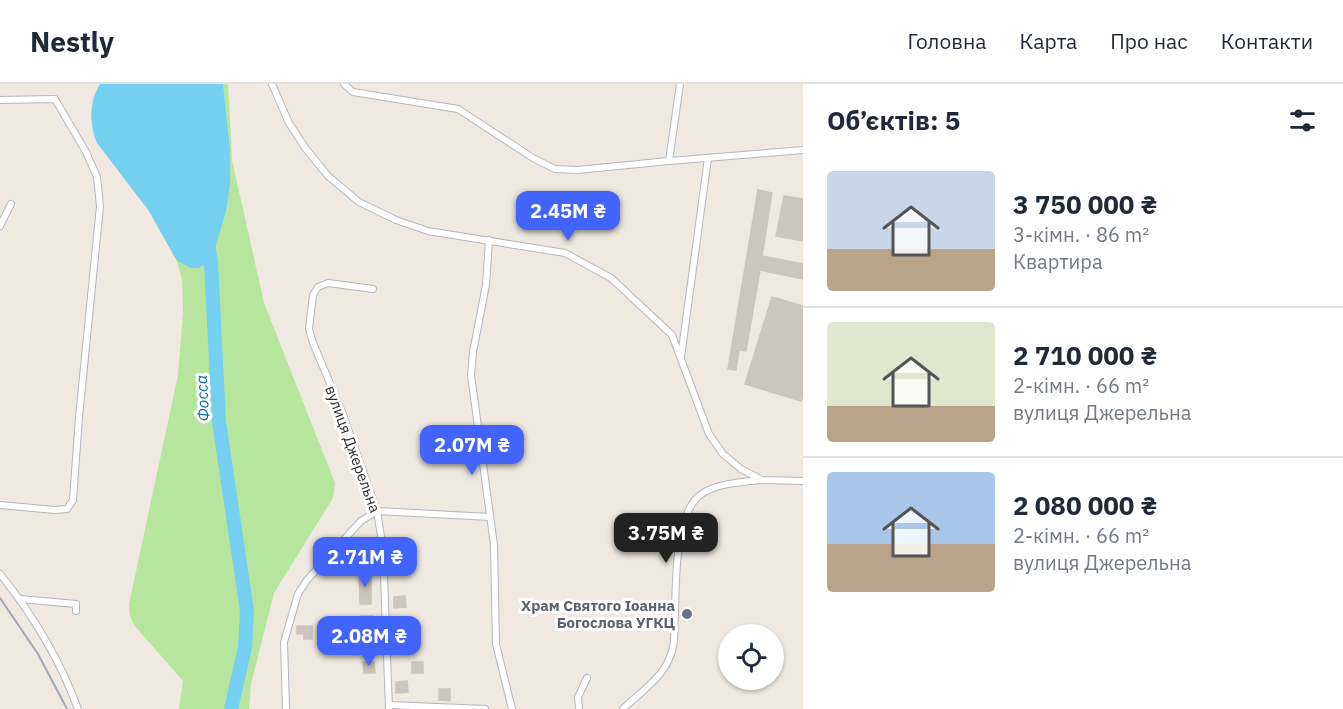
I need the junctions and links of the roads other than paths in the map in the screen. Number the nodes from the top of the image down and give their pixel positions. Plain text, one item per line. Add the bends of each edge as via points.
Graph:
1 (272, 84) edge
2 (344, 84) edge
3 (680, 84) edge
4 (0, 100) edge
5 (803, 150) edge
6 (708, 158) junction
7 (669, 161) junction
8 (11, 204) dead end
9 (0, 226) edge
10 (489, 240) junction
11 (373, 289) dead end
12 (681, 359) junction
13 (762, 480) junction
14 (803, 482) edge
15 (0, 505) edge
16 (377, 511) junction
17 (490, 517) junction
18 (0, 574) edge
19 (20, 599) junction
20 (76, 611) dead end
21 (587, 678) dead end
22 (389, 707) edge
23 (78, 709) edge
24 (286, 709) edge
25 (485, 709) edge
26 (512, 709) edge
27 (579, 709) edge
28 (623, 709) edge

1 - 10 street via 306,149 328,176 359,202 428,231
2 - 7 street via 353,92 458,109 555,169
3 - 7 street
4 - 15 street via 55,99 97,177 100,206 73,500 67,509 55,510
5 - 6 street
6 - 7 street
6 - 12 street
8 - 9 street
10 - 12 street via 565,253 611,278 672,335
10 - 17 street via 471,375
11 - 16 street, вулиця Джерельна via 328,283 318,286 313,295 309,329
12 - 13 street via 716,445 731,463
13 - 14 street
13 - 28 street via 718,487 695,499 681,537 670,659 662,672
16 - 17 street
16 - 22 street, вулиця Джерельна via 383,549
16 - 24 street via 361,520 298,594 284,642
17 - 26 street via 496,644
18 - 19 street
19 - 20 street via 76,604
19 - 23 street via 52,650
21 - 27 street via 578,697
22 - 25 street

